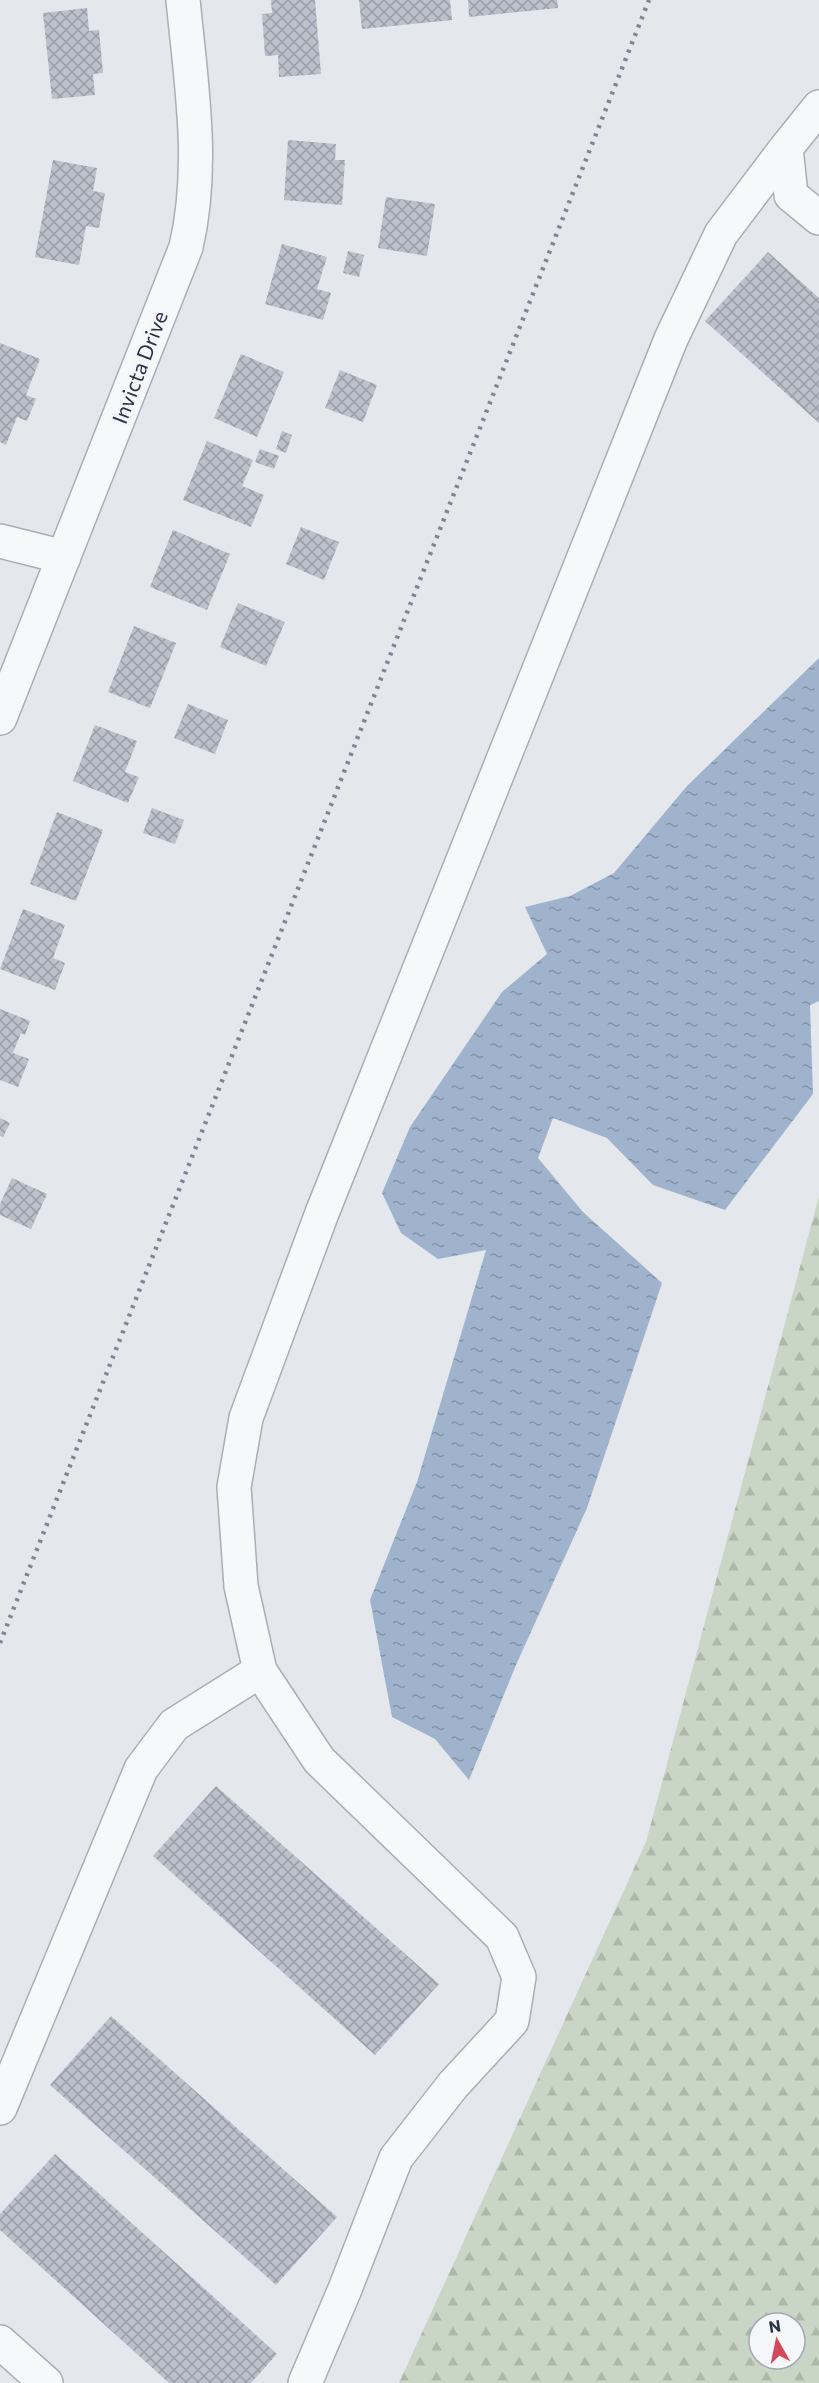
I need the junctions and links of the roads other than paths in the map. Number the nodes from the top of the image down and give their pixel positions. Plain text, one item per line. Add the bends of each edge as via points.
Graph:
1 (183, 0) edge
2 (819, 107) edge
3 (786, 148) junction
4 (819, 218) edge
5 (0, 541) edge
6 (64, 557) junction
7 (0, 718) edge
8 (260, 1671) junction
9 (0, 2108) edge
10 (0, 2342) edge
11 (46, 2383) edge
12 (305, 2383) edge

1 - 6 street, Invicta Drive via 197,165 193,219 186,247
2 - 3 street
3 - 4 street via 791,195
3 - 8 street via 721,234 671,339 322,1214 246,1418 234,1487 241,1586
5 - 6 street
6 - 7 street, Invicta Drive
8 - 9 street via 174,1725 141,1769
8 - 12 street via 319,1760 502,1937 519,1977 512,2021 453,2085 396,2158
10 - 11 street

